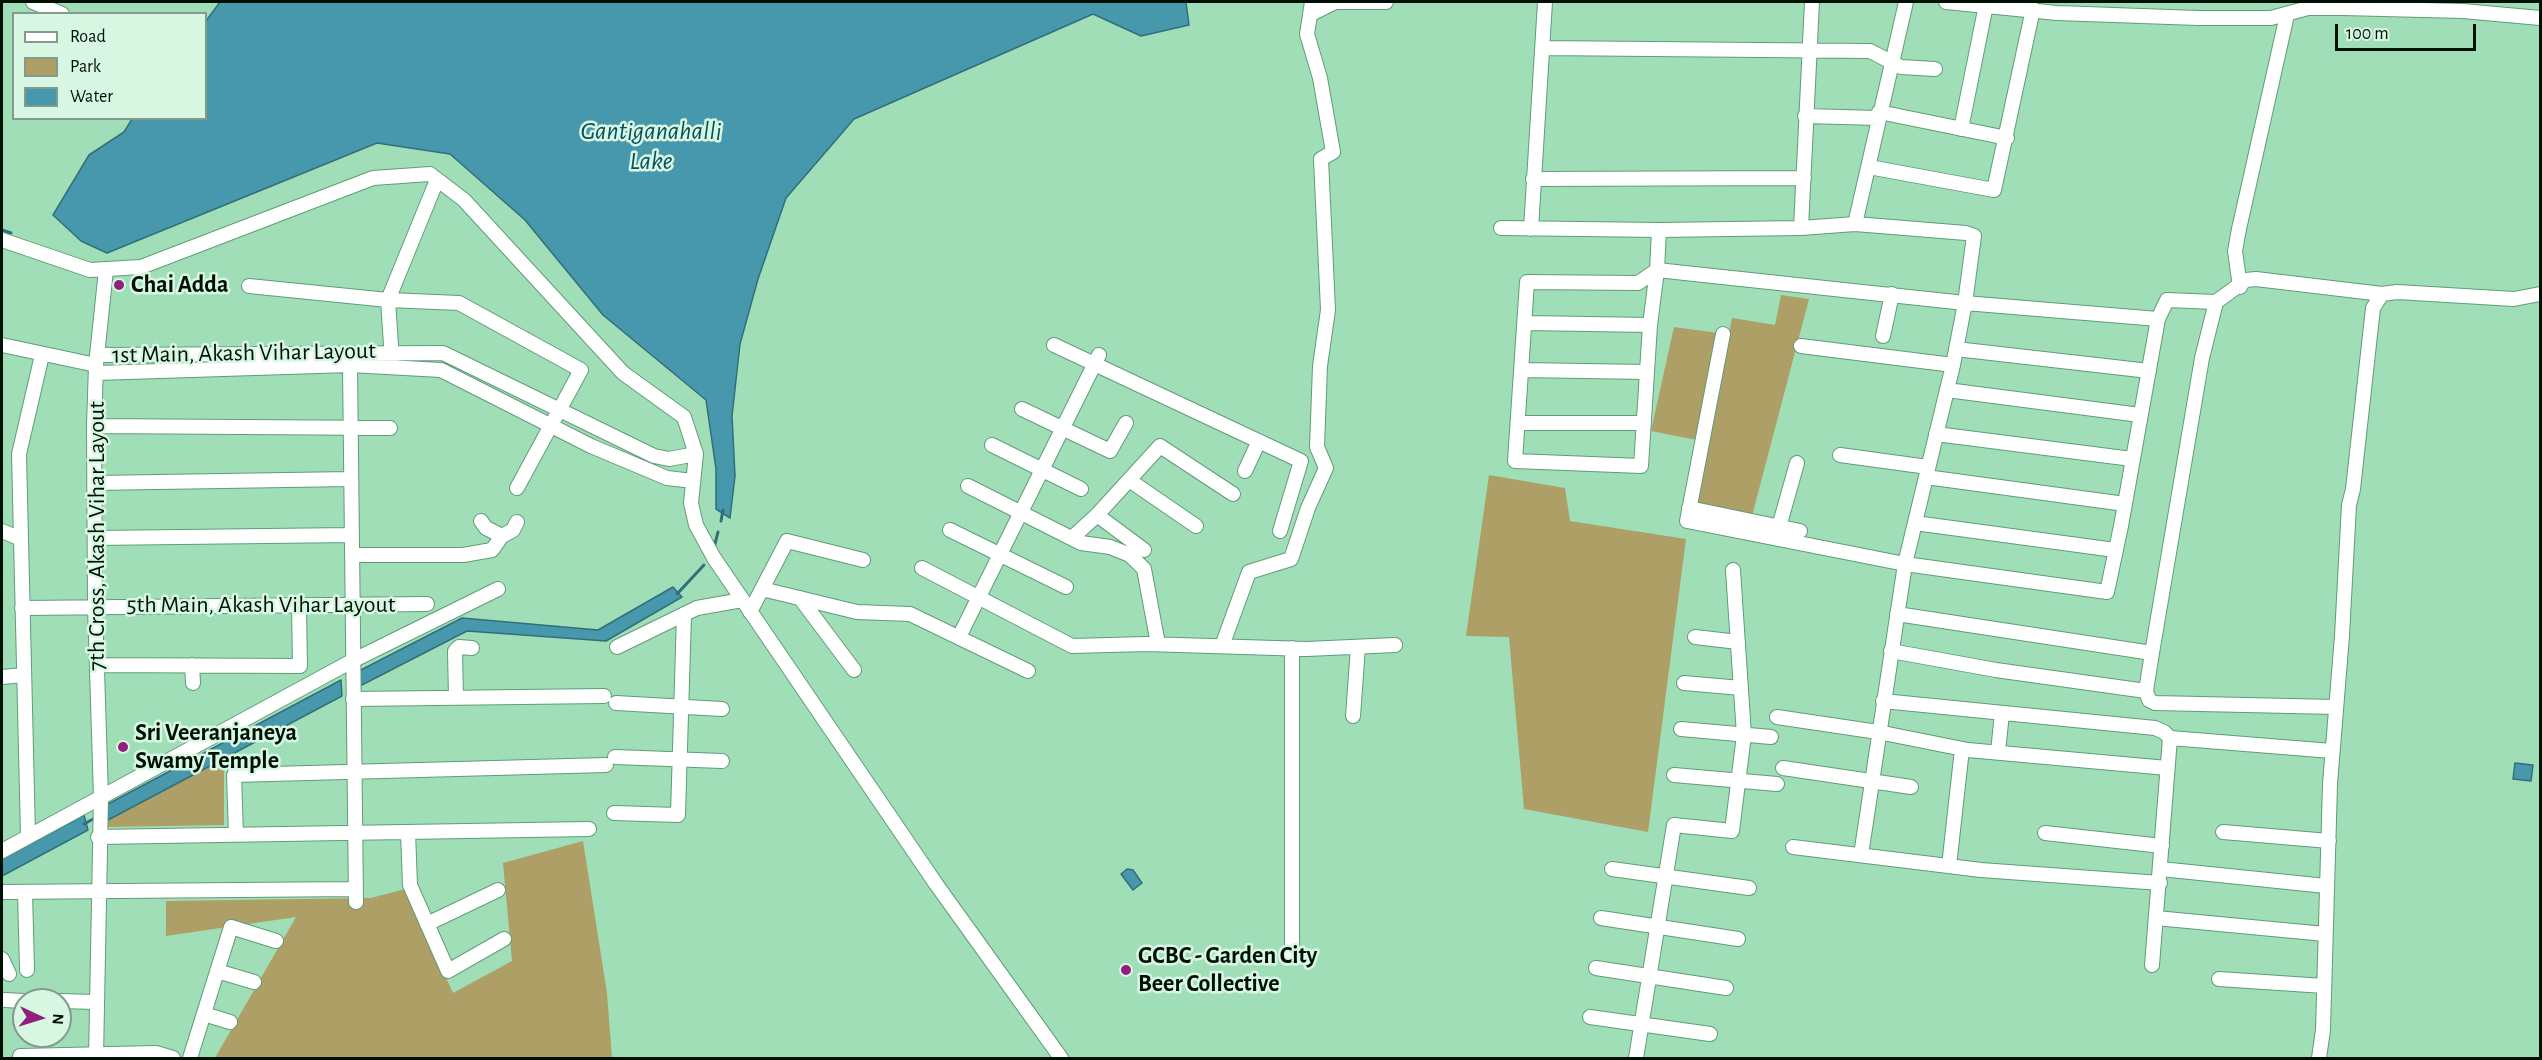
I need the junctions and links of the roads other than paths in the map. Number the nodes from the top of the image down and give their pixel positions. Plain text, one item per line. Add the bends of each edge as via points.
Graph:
1 (33, 2) edge
2 (1386, 2) edge
3 (1545, 2) edge
4 (1812, 2) edge
5 (1906, 2) edge
6 (1946, 2) edge
7 (1986, 5) junction
8 (1312, 8) edge
9 (2032, 9) junction
10 (57, 12) edge
11 (2287, 15) junction
12 (2541, 18) edge
13 (1542, 48) junction
14 (1811, 50) junction
15 (1893, 62) junction
16 (1935, 69) dead end
17 (1879, 115) junction
18 (1804, 116) junction
19 (1961, 129) junction
20 (2007, 138) junction
21 (1869, 167) junction
22 (1804, 178) junction
23 (1533, 179) junction
24 (437, 180) junction
25 (1855, 224) junction
26 (1501, 228) dead end
27 (1801, 228) junction
28 (1530, 229) junction
29 (1659, 230) junction
30 (2, 240) edge
31 (106, 270) junction
32 (1657, 270) junction
33 (249, 286) dead end
34 (2240, 287) junction
35 (1892, 294) junction
36 (2382, 294) junction
37 (2541, 294) edge
38 (388, 300) junction
39 (2216, 302) junction
40 (1965, 303) junction
41 (2158, 319) junction
42 (1526, 323) junction
43 (1650, 325) junction
44 (1723, 334) dead end
45 (1883, 336) dead end
46 (2, 345) edge
47 (1054, 345) dead end
48 (1801, 346) dead end
49 (1956, 349) junction
50 (42, 355) junction
51 (392, 358) junction
52 (1097, 360) junction
53 (96, 365) junction
54 (350, 365) junction
55 (1953, 365) junction
56 (1522, 370) junction
57 (2148, 371) junction
58 (1647, 372) junction
59 (1947, 390) junction
60 (1022, 409) dead end
61 (561, 412) junction
62 (2140, 415) junction
63 (1126, 423) dead end
64 (1518, 423) junction
65 (1644, 423) junction
66 (94, 426) junction
67 (551, 426) junction
68 (350, 428) junction
69 (390, 428) dead end
70 (1063, 428) junction
71 (1936, 434) junction
72 (1259, 441) junction
73 (992, 445) dead end
74 (696, 454) junction
75 (1840, 455) dead end
76 (2133, 459) junction
77 (1797, 463) dead end
78 (1042, 470) junction
79 (1245, 471) dead end
80 (1927, 472) junction
81 (351, 479) junction
82 (1129, 480) junction
83 (693, 481) junction
84 (94, 483) junction
85 (968, 486) dead end
86 (517, 488) dead end
87 (1081, 489) dead end
88 (1233, 494) dead end
89 (2126, 504) junction
90 (1689, 508) junction
91 (1020, 513) junction
92 (1097, 514) junction
93 (481, 521) dead end
94 (517, 522) dead end
95 (1915, 523) junction
96 (1196, 526) dead end
97 (1779, 527) junction
98 (950, 530) dead end
99 (2, 531) edge
100 (1280, 531) dead end
101 (1800, 531) dead end
102 (351, 535) junction
103 (502, 536) junction
104 (95, 538) junction
105 (1072, 538) junction
106 (21, 539) junction
107 (1144, 550) dead end
108 (2115, 550) junction
109 (1000, 554) junction
110 (352, 555) junction
111 (863, 560) dead end
112 (1905, 564) junction
113 (922, 568) dead end
114 (1733, 570) dead end
115 (1066, 587) dead end
116 (762, 588) junction
117 (498, 589) dead end
118 (979, 597) junction
119 (800, 598) junction
120 (428, 604) dead end
121 (352, 605) junction
122 (95, 606) junction
123 (299, 606) junction
124 (746, 606) junction
125 (22, 608) junction
126 (684, 614) junction
127 (1897, 614) junction
128 (959, 637) junction
129 (1695, 638) dead end
130 (1738, 642) junction
131 (1158, 644) junction
132 (1395, 645) dead end
133 (1222, 646) junction
134 (1358, 646) junction
135 (618, 647) dead end
136 (472, 648) dead end
137 (1292, 648) junction
138 (1891, 651) junction
139 (2152, 653) junction
140 (352, 664) junction
141 (97, 665) junction
142 (192, 665) junction
143 (854, 670) dead end
144 (1028, 670) dead end
145 (24, 675) junction
146 (2, 677) edge
147 (193, 683) dead end
148 (1684, 683) dead end
149 (1741, 688) junction
150 (2146, 691) junction
151 (353, 693) junction
152 (456, 698) junction
153 (1883, 701) junction
154 (681, 707) junction
155 (2336, 707) junction
156 (722, 709) dead end
157 (2002, 713) junction
158 (1353, 716) dead end
159 (1777, 717) dead end
160 (1681, 729) dead end
161 (1878, 732) junction
162 (1744, 735) junction
163 (1771, 737) dead end
164 (2170, 738) junction
165 (1962, 749) junction
166 (2332, 750) junction
167 (1998, 752) junction
168 (680, 759) junction
169 (722, 761) dead end
170 (1783, 768) dead end
171 (2168, 768) junction
172 (354, 772) junction
173 (1674, 775) dead end
174 (1738, 781) junction
175 (1871, 781) junction
176 (1777, 784) dead end
177 (1911, 787) dead end
178 (100, 805) junction
179 (615, 813) dead end
180 (589, 829) dead end
181 (408, 832) junction
182 (2223, 832) dead end
183 (355, 833) junction
184 (2045, 833) dead end
185 (236, 834) junction
186 (28, 836) junction
187 (98, 837) junction
188 (2329, 841) junction
189 (2162, 846) junction
190 (1793, 847) dead end
191 (2, 850) edge
192 (1861, 855) junction
193 (1949, 866) junction
194 (1612, 869) dead end
195 (1666, 876) junction
196 (2160, 876) junction
197 (2326, 886) junction
198 (1749, 888) dead end
199 (498, 890) dead end
200 (98, 891) junction
201 (2, 892) edge
202 (25, 892) junction
203 (1601, 918) dead end
204 (2156, 918) junction
205 (427, 924) junction
206 (1658, 927) junction
207 (2325, 934) junction
208 (504, 939) dead end
209 (1738, 939) dead end
210 (276, 941) dead end
211 (1292, 954) dead end
212 (2, 959) edge
213 (2152, 965) dead end
214 (1596, 968) dead end
215 (27, 970) dead end
216 (217, 971) junction
217 (9, 974) dead end
218 (1649, 976) junction
219 (2219, 979) dead end
220 (254, 982) dead end
221 (2324, 986) junction
222 (1726, 988) dead end
223 (5, 1000) dead end
224 (12, 1000) edge
225 (72, 1001) edge
226 (96, 1002) junction
227 (204, 1014) junction
228 (1590, 1017) dead end
229 (230, 1022) dead end
230 (1642, 1024) junction
231 (1710, 1034) dead end
232 (20, 1056) dead end
233 (96, 1056) edge
234 (173, 1059) edge
235 (190, 1059) edge
236 (1061, 1059) edge
237 (1636, 1059) edge
238 (2319, 1059) edge

1 - 10 street
2 - 8 street via 1335,2
3 - 13 street
4 - 14 street
5 - 15 street
6 - 7 street
7 - 9 street
7 - 19 street
8 - 133 street via 1307,34 1320,78 1333,152 1321,159 1328,310 1320,366 1317,447 1326,468 1291,559 1249,572
9 - 11 street via 2198,18
9 - 20 street
11 - 12 street via 2308,8 2355,8
11 - 34 street via 2235,251
13 - 14 street
13 - 23 street
14 - 15 street via 1870,51
14 - 18 street
15 - 16 street via 1902,67
15 - 17 street
17 - 18 street
17 - 19 street
17 - 21 street
18 - 22 street
19 - 20 street
20 - 21 street via 1994,190
21 - 25 street
22 - 23 street
22 - 27 street
23 - 28 street
24 - 31 street via 430,174 373,178 141,267
24 - 38 street
24 - 74 street via 464,200 623,374 684,417
25 - 27 street
25 - 40 street via 1974,236
26 - 28 street
27 - 29 street
28 - 29 street
29 - 32 street
30 - 31 street via 90,270
31 - 53 street, 7th Cross, Akash Vihar Layout
32 - 35 street
32 - 42 street via 1638,282 1527,282
32 - 43 street
33 - 38 street
34 - 36 street via 2246,280 2256,279
34 - 39 street
35 - 40 street
35 - 45 street
36 - 37 street via 2514,299
36 - 155 street via 2373,308 2369,326 2349,505
38 - 51 street
38 - 61 street via 459,303 581,370
39 - 41 street via 2167,300
39 - 139 street via 2202,358
40 - 41 street
40 - 49 street
41 - 57 street
42 - 43 street
42 - 56 street
43 - 58 street
44 - 90 street
46 - 50 street
47 - 52 street
48 - 55 street
49 - 55 street
49 - 57 street
50 - 53 street
50 - 106 street via 19,454
51 - 53 street, 1st Main, Akash Vihar Layout
51 - 54 street
51 - 61 street via 443,353
51 - 67 street via 441,370
52 - 70 street
52 - 72 street
53 - 54 street
53 - 66 street, 7th Cross, Akash Vihar Layout
54 - 68 street
55 - 59 street
56 - 58 street
56 - 64 street
57 - 62 street
58 - 65 street
59 - 62 street
59 - 71 street
60 - 70 street
61 - 67 street
61 - 74 street via 654,456 669,459
62 - 76 street
63 - 70 street via 1110,450
64 - 65 street
64 - 65 street via 1515,460 1641,466
66 - 68 street
66 - 84 street, 7th Cross, Akash Vihar Layout
67 - 83 street via 667,478
67 - 86 street
68 - 69 street
68 - 81 street
70 - 78 street
71 - 76 street
71 - 80 street
72 - 79 street
72 - 100 street via 1302,461
73 - 78 street
74 - 83 street
75 - 80 street
76 - 89 street
77 - 97 street
78 - 87 street
78 - 91 street
80 - 89 street
80 - 95 street
81 - 84 street
81 - 102 street
82 - 88 street via 1161,446
82 - 92 street
82 - 96 street
83 - 124 street via 691,503 696,525
84 - 104 street, 7th Cross, Akash Vihar Layout
85 - 91 street
89 - 108 street
90 - 97 street
90 - 112 street via 1687,521
91 - 105 street
91 - 109 street
92 - 105 street
92 - 107 street
93 - 103 street
94 - 103 street via 513,531
95 - 108 street
95 - 112 street
97 - 101 street
98 - 109 street
99 - 106 street
102 - 104 street
102 - 110 street
103 - 110 street via 492,550 463,555
104 - 122 street, 7th Cross, Akash Vihar Layout
105 - 131 street via 1130,555 1144,569
106 - 125 street
108 - 112 street via 2107,592
109 - 115 street
109 - 118 street
110 - 121 street
111 - 116 street via 787,541
112 - 127 street
113 - 118 street
114 - 130 street
116 - 119 street
116 - 124 street
117 - 140 street
118 - 128 street
118 - 131 street via 1072,646
119 - 128 street via 857,612 910,614
119 - 143 street
120 - 121 street, 5th Main, Akash Vihar Layout
121 - 123 street, 5th Main, Akash Vihar Layout
121 - 140 street
122 - 123 street, 5th Main, Akash Vihar Layout
122 - 125 street, 5th Main, Akash Vihar Layout
122 - 141 street, 7th Cross, Akash Vihar Layout
123 - 142 street via 300,666
124 - 126 street via 697,608
124 - 236 street
125 - 145 street
126 - 135 street
126 - 154 street
127 - 138 street
127 - 139 street
128 - 144 street
129 - 130 street
130 - 149 street
131 - 133 street
132 - 134 street
133 - 137 street
134 - 137 street
134 - 158 street
136 - 152 street via 459,647 455,651
137 - 211 street
138 - 150 street
138 - 153 street
139 - 150 street
140 - 151 street
140 - 178 street
141 - 142 street
141 - 178 street, 7th Cross, Akash Vihar Layout
142 - 147 street
145 - 146 street
145 - 186 street
148 - 149 street
149 - 162 street
150 - 155 street via 2148,700 2155,703
151 - 152 street
151 - 172 street
152 - 154 street via 610,700
153 - 157 street
153 - 161 street
154 - 156 street
154 - 168 street
155 - 166 street
157 - 164 street via 2155,728
157 - 167 street
159 - 161 street
160 - 162 street
161 - 165 street
161 - 175 street
162 - 163 street
162 - 174 street
164 - 166 street
164 - 171 street
165 - 167 street
165 - 193 street
166 - 188 street
167 - 171 street
168 - 169 street
168 - 172 street
168 - 179 street via 678,815
170 - 175 street
171 - 189 street
172 - 183 street
172 - 185 street via 234,776
173 - 174 street
174 - 176 street
174 - 195 street via 1732,831 1674,825
175 - 177 street
175 - 192 street
178 - 186 street
178 - 187 street, 7th Cross, Akash Vihar Layout
180 - 181 street
181 - 183 street
181 - 205 street via 410,885
182 - 188 street
183 - 185 street
183 - 200 street via 356,896
184 - 189 street
185 - 187 street
186 - 191 street
187 - 200 street, 7th Cross, Akash Vihar Layout
188 - 197 street
189 - 196 street
190 - 192 street
192 - 193 street
193 - 196 street
194 - 195 street
195 - 198 street
195 - 206 street
196 - 197 street
196 - 204 street
197 - 207 street
199 - 205 street
200 - 202 street
200 - 226 street, 7th Cross, Akash Vihar Layout
201 - 202 street
202 - 215 street
203 - 206 street
204 - 207 street
204 - 213 street
205 - 208 street via 448,970
206 - 209 street
206 - 218 street
207 - 221 street
210 - 216 street via 231,927
212 - 217 street
214 - 218 street
216 - 220 street
216 - 227 street
218 - 222 street
218 - 230 street
219 - 221 street
221 - 238 street
223 - 224 street
225 - 226 street
226 - 233 street, 7th Cross, Akash Vihar Layout
227 - 229 street
227 - 235 street
228 - 230 street
230 - 231 street
230 - 237 street
232 - 233 street
233 - 234 street via 156,1053

